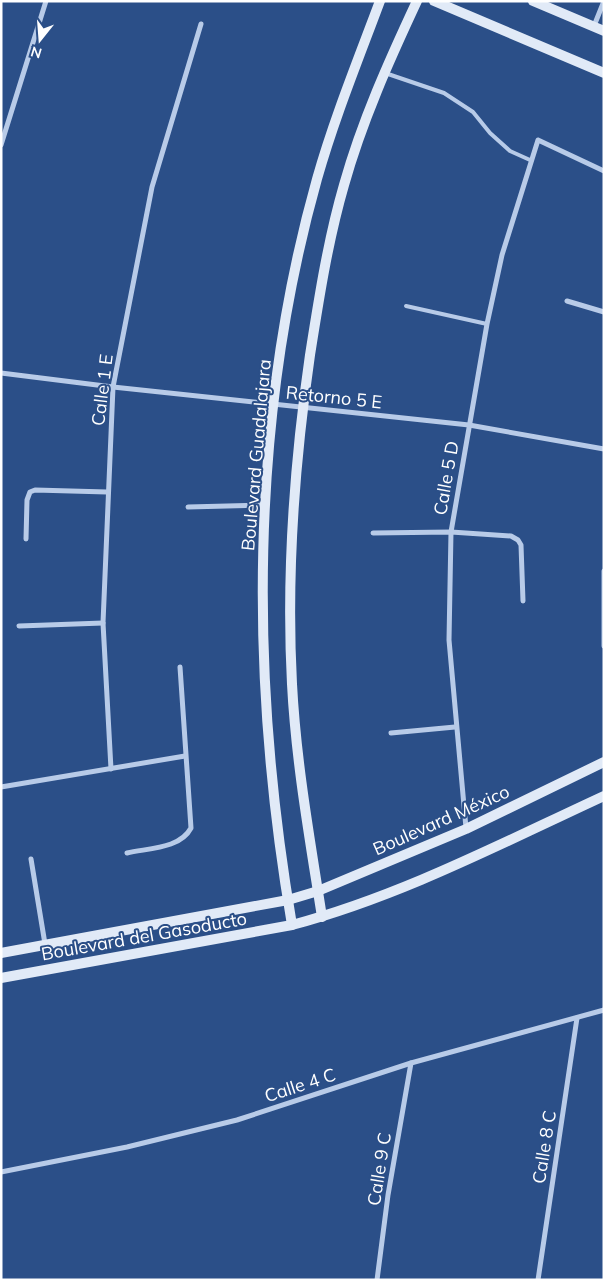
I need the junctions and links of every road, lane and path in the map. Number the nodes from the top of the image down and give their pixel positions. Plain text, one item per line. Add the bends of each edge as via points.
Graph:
1 (46, 1) edge
2 (380, 1) edge
3 (417, 1) edge
4 (434, 1) edge
5 (533, 1) edge
6 (604, 1) edge
7 (201, 24) dead end
8 (594, 26) junction
9 (604, 31) edge
10 (604, 72) edge
11 (385, 73) junction
12 (1, 145) edge
13 (530, 160) junction
14 (604, 171) edge
15 (567, 301) dead end
16 (406, 306) dead end
17 (604, 312) edge
18 (487, 324) junction
19 (1, 373) edge
20 (113, 387) junction
21 (273, 404) junction
22 (302, 408) junction
23 (469, 425) junction
24 (604, 449) edge
25 (107, 492) junction
26 (266, 505) junction
27 (188, 507) dead end
28 (451, 532) junction
29 (373, 533) dead end
30 (26, 539) dead end
31 (604, 572) edge
32 (523, 601) dead end
33 (103, 623) junction
34 (19, 626) dead end
35 (604, 646) edge
36 (180, 667) dead end
37 (455, 727) junction
38 (391, 733) dead end
39 (185, 756) junction
40 (604, 762) edge
41 (111, 769) junction
42 (1, 787) edge
43 (604, 796) edge
44 (466, 829) junction
45 (127, 853) dead end
46 (30, 859) dead end
47 (318, 892) junction
48 (288, 900) junction
49 (322, 917) junction
50 (292, 925) junction
51 (45, 945) junction
52 (1, 953) edge
53 (1, 978) edge
54 (604, 1010) edge
55 (577, 1018) junction
56 (411, 1063) junction
57 (1, 1172) edge
58 (377, 1280) edge
59 (538, 1280) edge

1 - 12 street
2 - 21 street, Boulevard Guadalajara via 336,116 317,181 286,324
3 - 11 street
4 - 10 street
5 - 8 street
6 - 8 street
7 - 20 street, Calle 1 E via 152,187
8 - 9 street
11 - 13 lane via 444,93 473,112 510,151
11 - 22 street via 344,185 329,248
13 - 14 street, Calle 5 D via 538,140
13 - 18 street, Calle 5 D via 502,255
15 - 17 street
16 - 18 lane
18 - 23 street, Calle 5 D
19 - 20 street, Retorno 5 E
20 - 21 street, Retorno 5 E
20 - 25 street, Calle 1 E
21 - 22 street, Retorno 5 E
21 - 26 street, Boulevard Guadalajara
22 - 23 street, Retorno 5 E
22 - 47 street via 291,531 290,641 298,744
23 - 24 street, Retorno 5 E
23 - 28 street, Calle 5 D
25 - 30 street via 30,492
25 - 33 street, Calle 1 E
26 - 27 street
26 - 48 street, Boulevard Guadalajara via 262,629 265,690
28 - 29 street
28 - 32 street via 501,535 518,540 523,554
28 - 37 street, Calle 5 D via 449,640
31 - 35 street
33 - 34 street
33 - 41 street, Calle 1 E
36 - 39 street
37 - 38 street
37 - 44 street, Calle 5 D
39 - 41 street
39 - 45 street via 191,828 186,838
40 - 44 street, Boulevard México
41 - 42 street
43 - 49 street via 456,865
44 - 47 street, Boulevard México
46 - 51 street
47 - 48 street, Boulevard México
47 - 49 street
48 - 50 street, Boulevard Guadalajara
48 - 51 street, Boulevard del Gasoducto
49 - 50 street
50 - 53 street, Boulevard del Gasoducto
51 - 52 street, Boulevard del Gasoducto
54 - 55 street, Calle 4 C
55 - 56 street, Calle 4 C
55 - 59 street, Calle 8 C
56 - 57 street, Calle 4 C via 238,1120 127,1147
56 - 58 street, Calle 9 C

